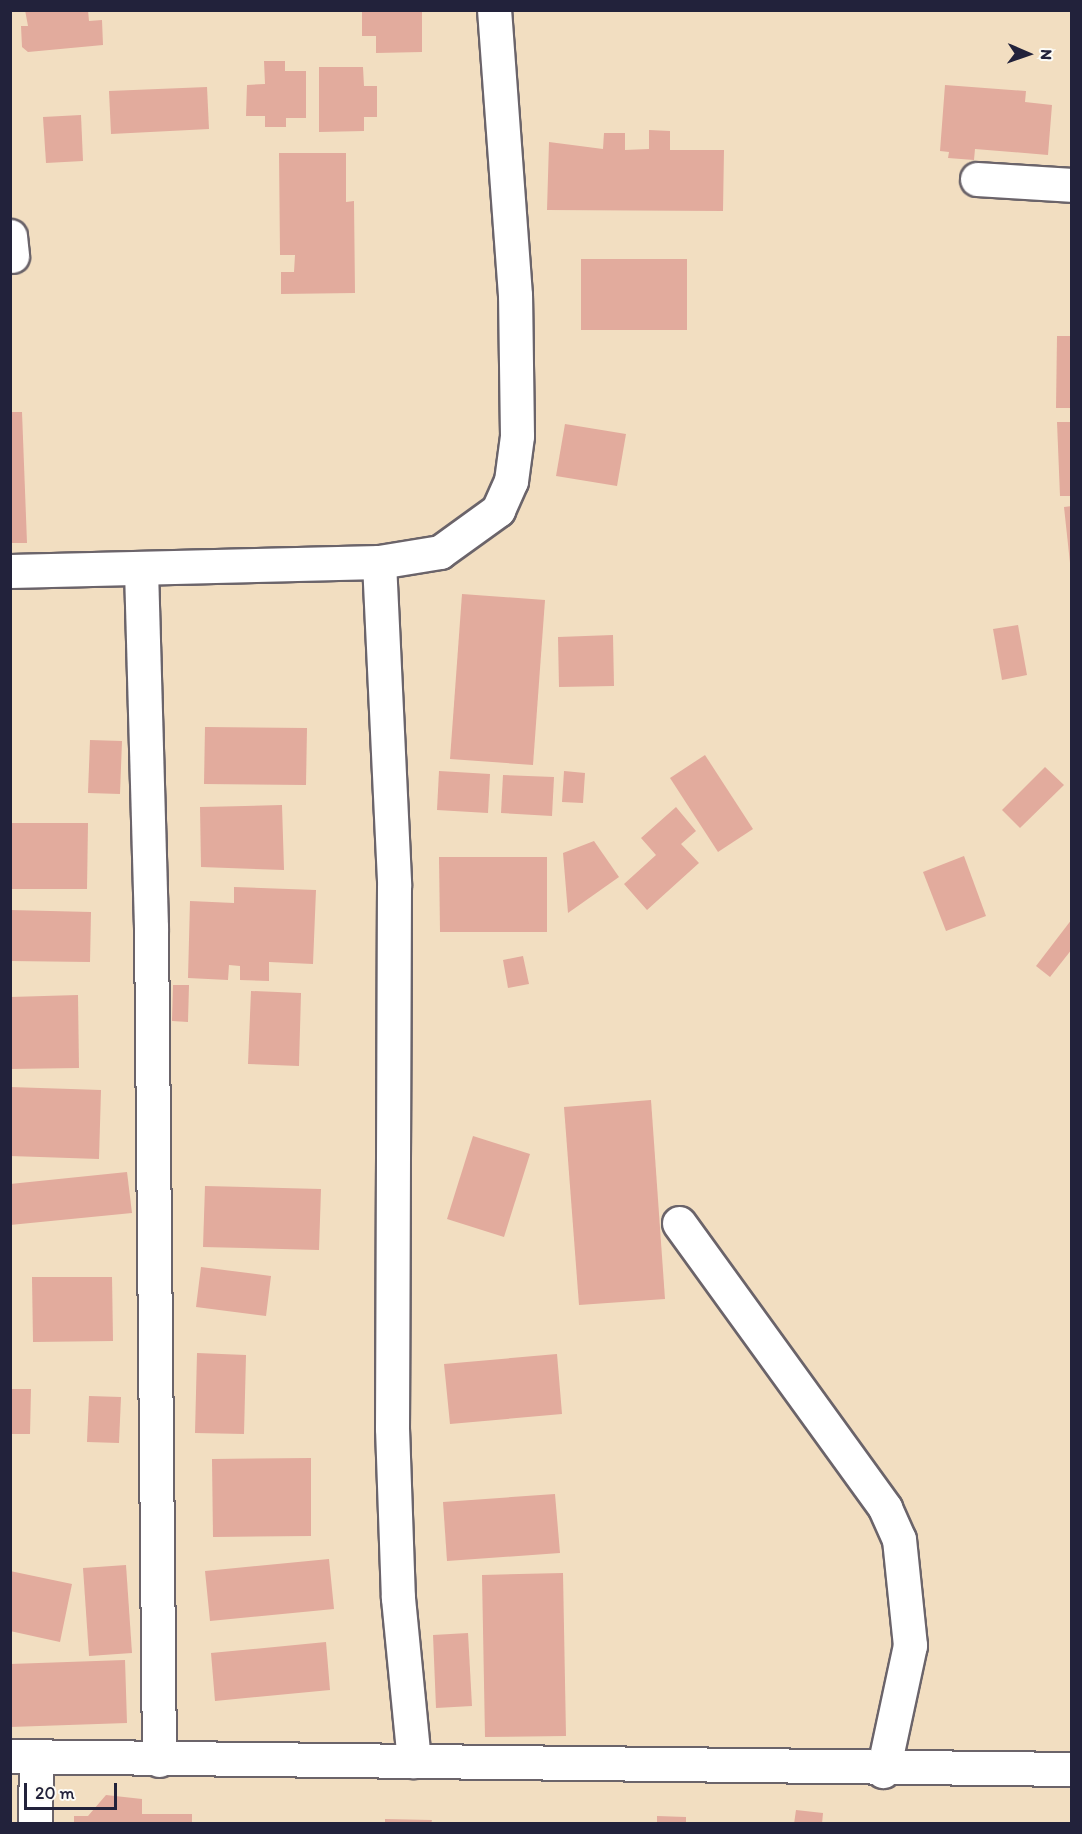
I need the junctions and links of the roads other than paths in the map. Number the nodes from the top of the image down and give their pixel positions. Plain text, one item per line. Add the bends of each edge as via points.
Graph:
1 (494, 10) edge
2 (977, 179) dead end
3 (1071, 185) edge
4 (379, 562) junction
5 (141, 569) junction
6 (10, 570) edge
7 (679, 1223) dead end
8 (23, 1756) edge
9 (159, 1760) junction
10 (414, 1761) junction
11 (1071, 1769) edge
12 (883, 1771) junction
13 (35, 1824) edge

1 - 4 street via 515,295 517,436 511,481 498,510 471,534 440,552
2 - 3 street
4 - 5 street
4 - 10 street via 394,843 392,1428 398,1598
5 - 6 street
5 - 9 street via 151,927
7 - 12 street via 885,1508 899,1539 910,1646
8 - 9 street
8 - 13 street
9 - 10 street
10 - 12 street
11 - 12 street

